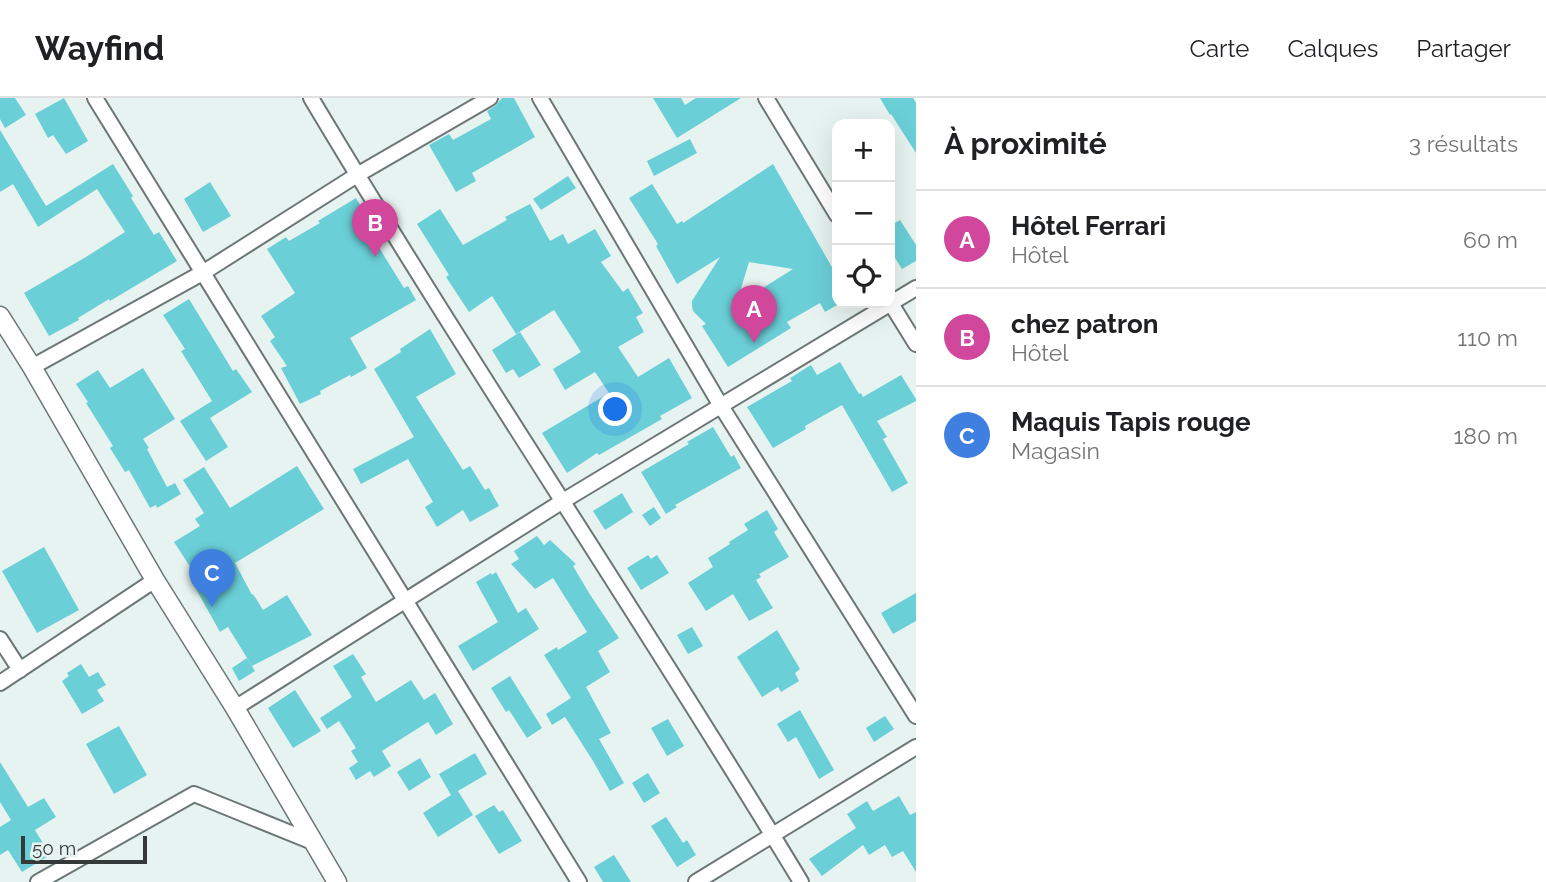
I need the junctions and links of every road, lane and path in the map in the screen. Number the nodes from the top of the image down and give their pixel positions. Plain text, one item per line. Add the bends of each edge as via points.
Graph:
1 (95, 98) edge
2 (311, 98) edge
3 (490, 98) edge
4 (540, 98) edge
5 (766, 98) edge
6 (357, 175) junction
7 (832, 207) edge
8 (204, 272) junction
9 (916, 288) edge
10 (895, 300) edge
11 (882, 308) edge
12 (893, 308) edge
13 (0, 316) edge
14 (916, 344) edge
15 (32, 367) junction
16 (721, 406) junction
17 (564, 501) junction
18 (155, 580) junction
19 (406, 600) junction
20 (0, 639) edge
21 (20, 670) junction
22 (0, 683) edge
23 (235, 708) junction
24 (916, 716) edge
25 (916, 747) edge
26 (773, 835) junction
27 (314, 843) junction
28 (38, 882) edge
29 (337, 882) edge
30 (579, 882) edge
31 (696, 882) edge
32 (802, 882) edge

1 - 8 street
2 - 6 street
3 - 6 street
4 - 16 street
5 - 7 street
6 - 8 street
6 - 17 street
8 - 15 street
8 - 19 street
9 - 10 street
11 - 16 street
12 - 14 street
13 - 15 street
15 - 18 street
16 - 17 street
16 - 24 street
17 - 19 street
17 - 26 street
18 - 21 street
18 - 23 street
19 - 23 street
19 - 30 street
20 - 21 street
21 - 22 street
23 - 27 street
25 - 26 street
26 - 31 street
26 - 32 street
27 - 28 street via 194,794
27 - 29 street

